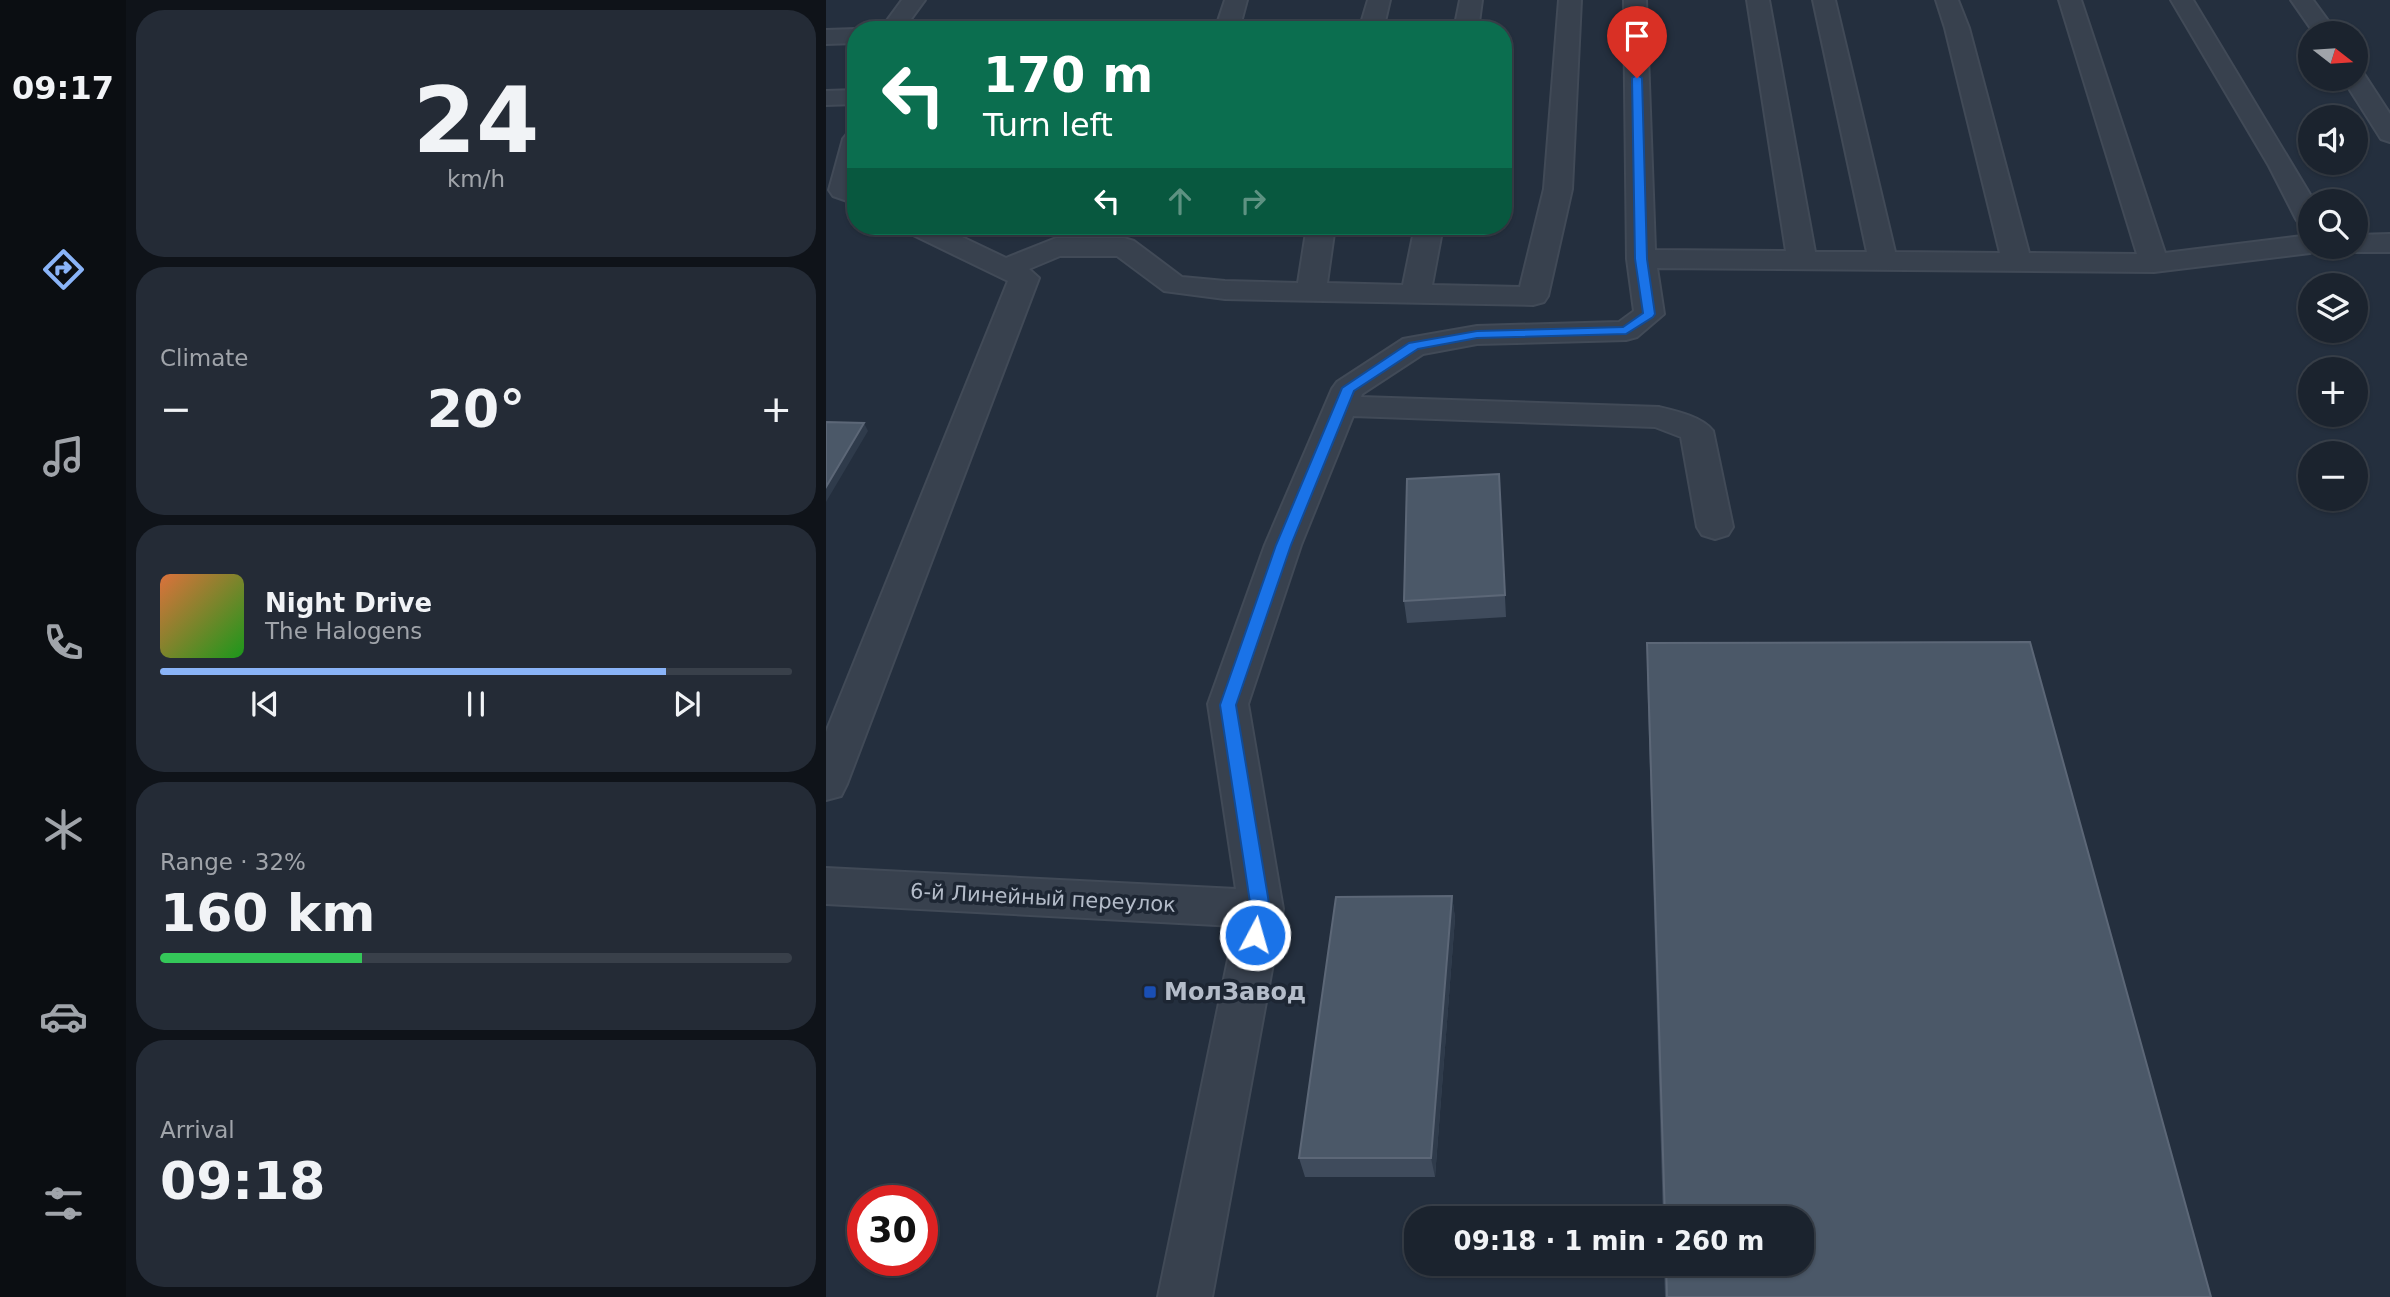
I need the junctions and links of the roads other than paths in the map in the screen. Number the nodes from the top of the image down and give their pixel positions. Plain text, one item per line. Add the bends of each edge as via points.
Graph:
1 (914, 0) edge
2 (1236, 0) edge
3 (1379, 0) edge
4 (1471, 0) edge
5 (1570, 0) edge
6 (1635, 0) edge
7 (1758, 0) edge
8 (1824, 0) edge
9 (1947, 0) edge
10 (2070, 0) edge
11 (2182, 0) edge
12 (2302, 0) edge
13 (898, 21) edge
14 (1230, 21) edge
15 (1373, 21) edge
16 (1468, 21) edge
17 (2317, 21) edge
18 (847, 36) edge
19 (826, 37) edge
20 (2363, 91) edge
21 (847, 97) edge
22 (826, 98) edge
23 (2390, 134) edge
24 (847, 174) edge
25 (847, 192) edge
26 (2298, 196) edge
27 (935, 235) edge
28 (1137, 235) edge
29 (1320, 235) edge
30 (1427, 235) edge
31 (2368, 243) edge
32 (2390, 243) edge
33 (2298, 245) edge
34 (1124, 247) junction
35 (1641, 259) junction
36 (1802, 260) junction
37 (1883, 261) junction
38 (2017, 262) junction
39 (2154, 263) junction
40 (1005, 269) junction
41 (1311, 291) junction
42 (1416, 294) junction
43 (1341, 406) junction
44 (1715, 527) dead end
45 (826, 784) edge
46 (826, 886) edge
47 (1261, 909) junction
48 (1185, 1297) edge

1 - 13 street
2 - 14 street
3 - 15 street
4 - 16 street
5 - 42 street via 1558,189 1533,296
6 - 35 street
7 - 36 street
8 - 37 street
9 - 38 street
10 - 39 street
11 - 26 street
12 - 17 street
18 - 19 street
20 - 23 street
21 - 22 street
24 - 25 street via 843,190
27 - 40 street
28 - 34 street
29 - 41 street
30 - 42 street
31 - 32 street
33 - 39 street
34 - 40 street via 1056,247
34 - 41 street via 1174,285
35 - 36 street
35 - 43 street via 1649,314 1626,331 1477,335 1414,346 1348,388
36 - 37 street
37 - 38 street
38 - 39 street
40 - 45 street via 1024,278
41 - 42 street
43 - 44 street via 1659,417 1679,422 1696,431
43 - 47 street via 1283,545 1228,705
46 - 47 street, 6-й Линейный переулок
47 - 48 street

